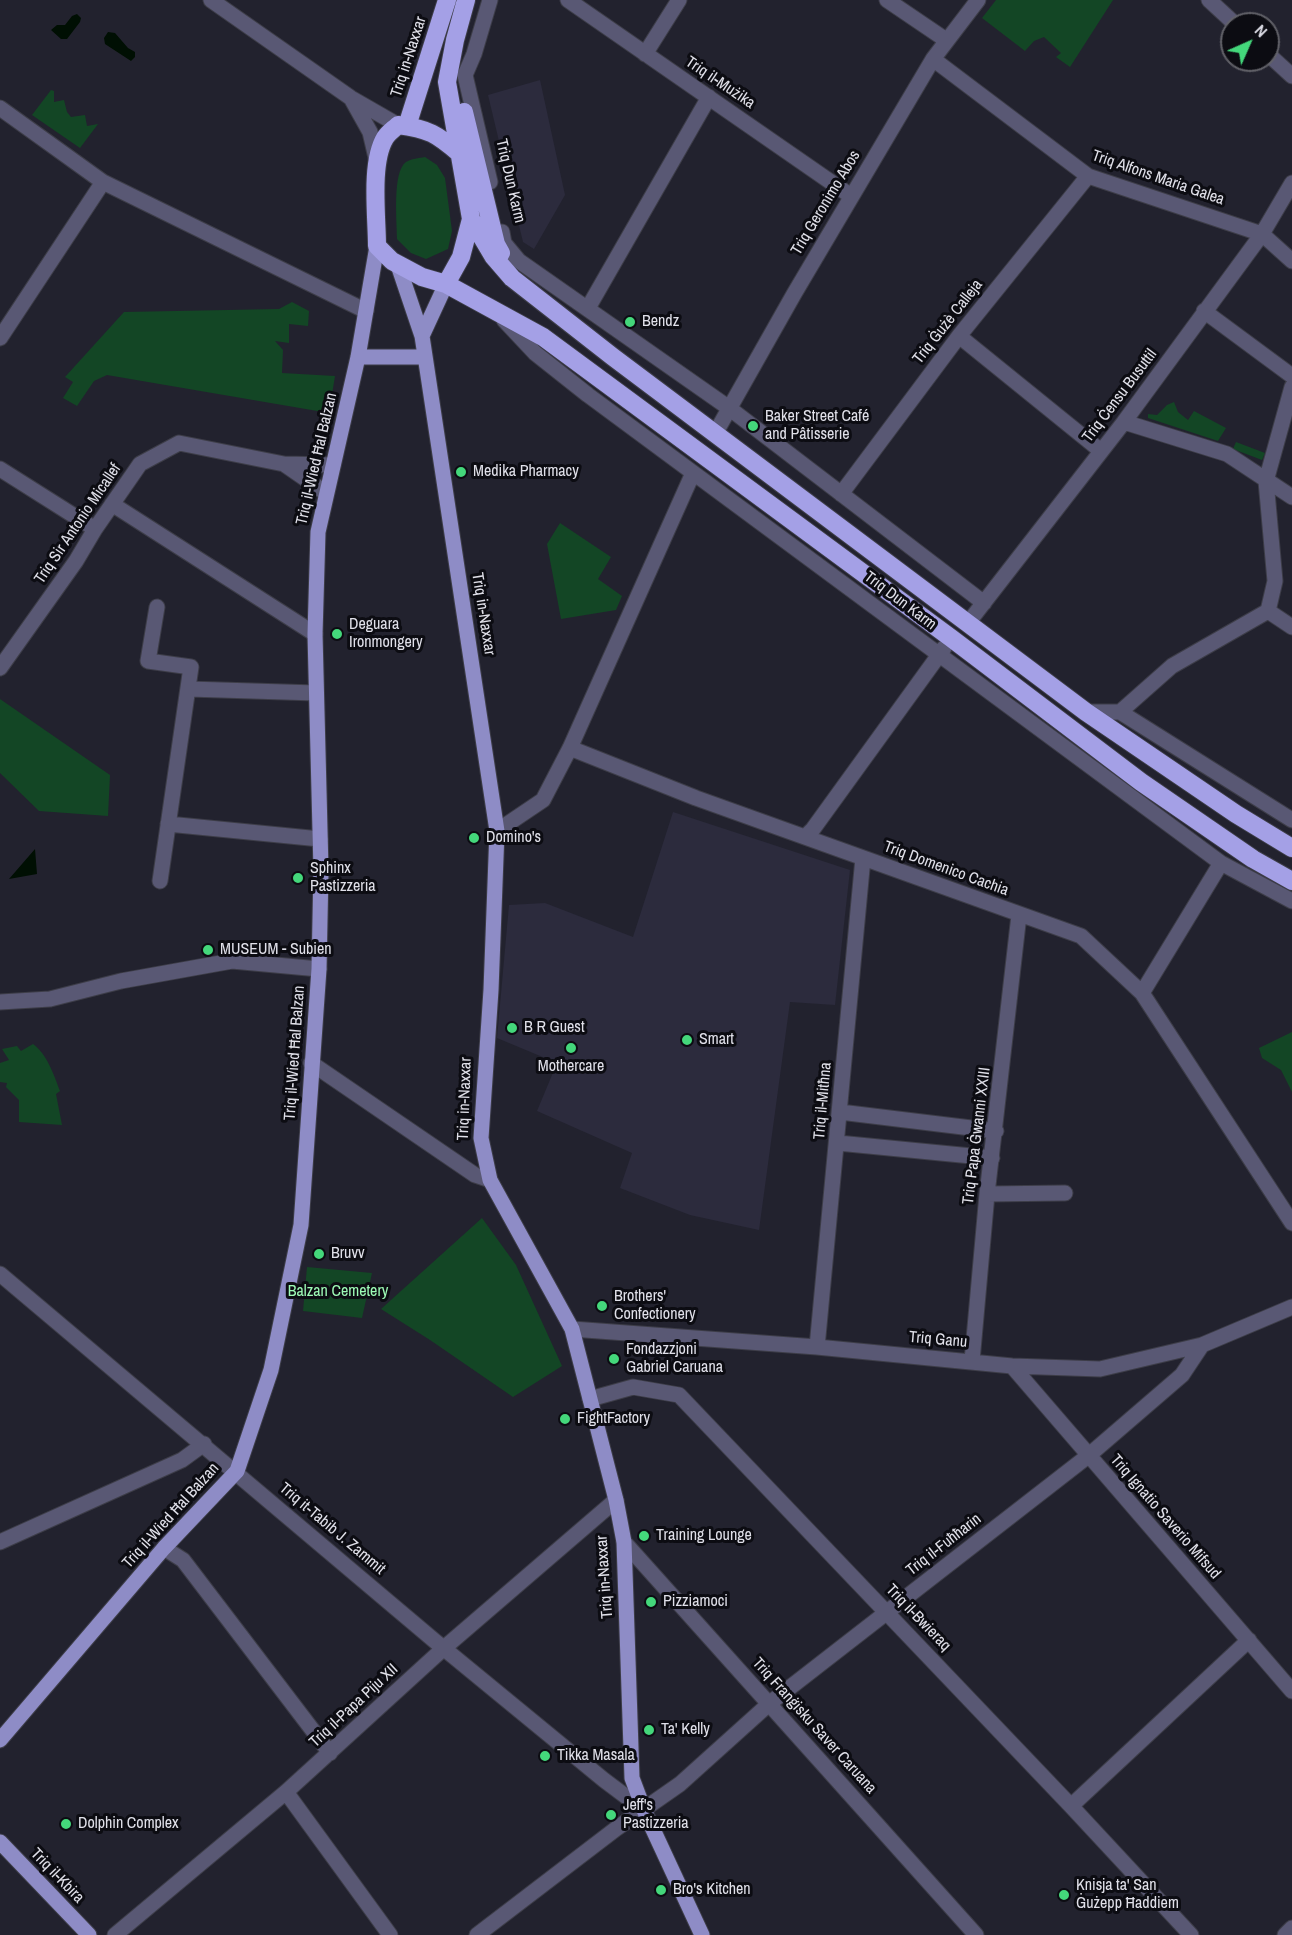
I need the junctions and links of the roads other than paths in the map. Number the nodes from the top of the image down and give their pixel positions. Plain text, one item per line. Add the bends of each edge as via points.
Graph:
1 (211, 0) edge
2 (447, 0) edge
3 (466, 0) edge
4 (490, 0) edge
5 (568, 0) edge
6 (680, 0) edge
7 (887, 0) edge
8 (978, 0) edge
9 (1209, 0) edge
10 (1222, 12) edge
11 (455, 40) junction
12 (946, 40) junction
13 (645, 54) junction
14 (933, 59) junction
15 (1280, 65) edge
16 (1292, 76) edge
17 (709, 97) junction
18 (351, 98) junction
19 (0, 108) edge
20 (403, 126) junction
21 (460, 154) junction
22 (377, 162) junction
23 (1088, 176) junction
24 (103, 182) junction
25 (1292, 183) edge
26 (851, 196) junction
27 (471, 219) junction
28 (1262, 234) junction
29 (377, 246) junction
30 (1292, 261) edge
31 (398, 265) junction
32 (519, 283) junction
33 (446, 284) junction
34 (588, 308) junction
35 (366, 311) junction
36 (1204, 311) junction
37 (498, 314) junction
38 (422, 336) junction
39 (959, 336) junction
40 (0, 338) edge
41 (358, 357) junction
42 (425, 357) junction
43 (1292, 376) edge
44 (1292, 387) edge
45 (729, 408) junction
46 (1124, 422) junction
47 (716, 432) junction
48 (1101, 451) junction
49 (284, 464) junction
50 (333, 465) junction
51 (0, 469) edge
52 (693, 473) junction
53 (1266, 481) junction
54 (326, 493) junction
55 (840, 494) junction
56 (1292, 498) edge
57 (112, 504) junction
58 (95, 529) junction
59 (984, 603) junction
60 (157, 607) dead end
61 (1268, 611) junction
62 (968, 623) junction
63 (1292, 627) edge
64 (315, 634) junction
65 (951, 638) junction
66 (939, 654) junction
67 (0, 668) edge
68 (189, 689) junction
69 (316, 693) junction
70 (1086, 712) junction
71 (1120, 712) junction
72 (570, 748) junction
73 (1292, 820) edge
74 (168, 824) junction
75 (497, 831) junction
76 (805, 837) junction
77 (320, 839) junction
78 (1292, 848) edge
79 (863, 858) junction
80 (1221, 863) junction
81 (160, 881) dead end
82 (1292, 881) edge
83 (1292, 901) edge
84 (1019, 915) junction
85 (319, 969) junction
86 (1142, 993) junction
87 (0, 1002) edge
88 (311, 1063) junction
89 (840, 1112) junction
90 (996, 1131) junction
91 (838, 1143) junction
92 (992, 1158) junction
93 (490, 1180) junction
94 (1065, 1193) dead end
95 (987, 1194) junction
96 (1292, 1223) edge
97 (0, 1274) edge
98 (1290, 1311) edge
99 (572, 1329) junction
100 (1202, 1345) junction
101 (817, 1347) junction
102 (972, 1361) junction
103 (1012, 1366) junction
104 (590, 1399) junction
105 (204, 1444) junction
106 (1088, 1456) junction
107 (237, 1471) junction
108 (616, 1500) junction
109 (0, 1542) edge
110 (624, 1542) junction
111 (164, 1548) junction
112 (887, 1612) junction
113 (1249, 1640) junction
114 (444, 1648) junction
115 (1289, 1683) edge
116 (770, 1703) junction
117 (1, 1741) edge
118 (330, 1753) junction
119 (286, 1792) junction
120 (1071, 1806) junction
121 (644, 1810) junction
122 (0, 1842) edge
123 (1292, 1928) edge
124 (89, 1935) edge
125 (115, 1935) edge
126 (390, 1935) edge
127 (477, 1935) edge
128 (702, 1935) edge
129 (976, 1935) edge
130 (1191, 1935) edge
131 (1285, 1935) edge

1 - 18 street
2 - 20 highway, Triq in-Naxxar
3 - 11 highway
4 - 34 street, Triq Dun Karm via 465,75 504,243 519,261
5 - 13 street, Triq il-Mużika
6 - 13 street
7 - 12 street
8 - 12 street, Triq Geronimo Abos
9 - 10 street
11 - 21 highway via 447,82
11 - 32 highway via 456,80 496,244
12 - 14 street, Triq Geronimo Abos
13 - 17 street, Triq il-Mużika
14 - 23 street, Triq Alfons Maria Galea
14 - 26 street, Triq Geronimo Abos
15 - 16 street
17 - 26 street, Triq il-Mużika
17 - 34 street
18 - 20 street
18 - 22 street via 370,132
19 - 24 street
20 - 21 highway via 435,133
20 - 22 highway, Triq in-Naxxar via 385,138
21 - 27 highway
22 - 29 highway, Triq in-Naxxar
23 - 28 street, Triq Alfons Maria Galea
23 - 39 street, Triq Ġużè Calleja
24 - 35 street
24 - 40 street
25 - 28 street, Triq Ċensu Busuttil
26 - 45 street, Triq Geronimo Abos
27 - 32 highway, Triq Dun Karm via 493,256
27 - 33 highway via 461,257
28 - 30 street
28 - 36 street, Triq Ċensu Busuttil
29 - 31 highway, Triq in-Naxxar
29 - 35 main road, Triq il-Wied Ħal Balzan
31 - 33 highway, Triq in-Naxxar
31 - 38 main road, Triq in-Naxxar
32 - 47 highway, Triq Dun Karm
33 - 37 highway, Triq Dun Karm
33 - 38 main road
34 - 45 street, Triq Dun Karm
35 - 41 main road, Triq il-Wied Ħal Balzan
36 - 43 street
36 - 46 street, Triq Ċensu Busuttil
37 - 52 street, Triq Dun Karm via 588,395
37 - 65 highway, Triq Dun Karm via 543,337
38 - 42 main road, Triq in-Naxxar
39 - 48 street
39 - 55 street, Triq Ġużè Calleja
41 - 42 main road
41 - 50 main road, Triq il-Wied Ħal Balzan
42 - 75 main road, Triq in-Naxxar
44 - 53 street
45 - 47 street, Triq Geronimo Abos
45 - 55 street, Triq Dun Karm
46 - 48 street, Triq Ċensu Busuttil
46 - 53 street via 1227,454
47 - 62 highway, Triq Dun Karm
48 - 59 street, Triq Ċensu Busuttil
49 - 50 street, Triq Sir Antonio Micallef
49 - 54 street, Triq Sir Antonio Micallef
49 - 57 street, Triq Sir Antonio Micallef via 179,443 140,464
50 - 54 main road, Triq il-Wied Ħal Balzan
51 - 58 street
52 - 66 street, Triq Dun Karm
52 - 72 street
53 - 56 street
53 - 61 street via 1275,581
54 - 64 main road, Triq il-Wied Ħal Balzan via 318,532
55 - 59 street, Triq Dun Karm
57 - 58 street, Triq Sir Antonio Micallef
57 - 64 street
58 - 67 street, Triq Sir Antonio Micallef
59 - 62 street, Triq Ċensu Busuttil
60 - 68 street via 148,661 191,667
61 - 63 street
61 - 71 street via 1172,666
62 - 70 highway, Triq Dun Karm
64 - 69 main road, Triq il-Wied Ħal Balzan
65 - 66 street
65 - 82 highway, Triq Dun Karm via 1141,782 1253,860
66 - 76 street
66 - 80 street, Triq Dun Karm
68 - 69 street
68 - 74 street
69 - 77 main road, Triq il-Wied Ħal Balzan
70 - 71 street
70 - 78 highway, Triq Dun Karm
71 - 73 street
72 - 75 street via 543,800
72 - 76 street, Triq Domenico Cachia
74 - 77 street
74 - 81 street
75 - 93 main road, Triq in-Naxxar via 481,1138
76 - 79 street, Triq Domenico Cachia
77 - 85 main road, Triq il-Wied Ħal Balzan
79 - 84 street, Triq Domenico Cachia
79 - 89 street, Triq il-Mitħna
80 - 83 street, Triq Dun Karm
80 - 86 street
84 - 86 street, Triq Domenico Cachia via 1081,936
84 - 90 street, Triq Papa Ġwanni XXIII
85 - 87 street via 232,961 50,999
85 - 88 main road, Triq il-Wied Ħal Balzan
86 - 96 street, Triq Domenico Cachia
88 - 93 street via 476,1175
88 - 107 main road, Triq il-Wied Ħal Balzan via 301,1225 272,1370
89 - 90 street
89 - 91 street, Triq il-Mitħna
90 - 92 street, Triq Papa Ġwanni XXIII
91 - 92 street
91 - 101 street, Triq il-Mitħna
92 - 95 street, Triq Papa Ġwanni XXIII
93 - 99 main road, Triq in-Naxxar
94 - 95 street
95 - 102 street, Triq Papa Ġwanni XXIII
97 - 105 street, Triq it-Tabib J. Zammit
98 - 100 street, Triq Ganu
99 - 101 street, Triq Ganu
99 - 104 main road, Triq in-Naxxar
100 - 103 street, Triq Ganu via 1100,1369
100 - 106 street, Triq il-Fuħħarin via 1182,1375
101 - 102 street, Triq Ganu
102 - 103 street, Triq Ganu
103 - 106 street, Triq Ignatio Saverio Mifsud
104 - 108 main road, Triq in-Naxxar
104 - 112 street, Triq il-Bwieraq via 633,1387 679,1395
105 - 107 street, Triq it-Tabib J. Zammit
105 - 109 street via 182,1460
106 - 112 street, Triq il-Fuħħarin
106 - 113 street, Triq Ignatio Saverio Mifsud
107 - 111 main road, Triq il-Wied Ħal Balzan
107 - 114 street, Triq it-Tabib J. Zammit
108 - 110 main road, Triq in-Naxxar
108 - 114 street, Triq il-Papa Piju XII
110 - 116 street, Triq Franġisku Saver Caruana
110 - 121 main road, Triq in-Naxxar via 632,1778
111 - 117 main road, Triq il-Wied Ħal Balzan
111 - 118 street via 183,1560
112 - 116 street, Triq il-Fuħħarin
112 - 120 street, Triq il-Bwieraq
113 - 115 street, Triq Ignatio Saverio Mifsud
113 - 120 street
114 - 118 street, Triq il-Papa Piju XII
114 - 121 street, Triq it-Tabib J. Zammit
116 - 121 street, Triq il-Fuħħarin via 680,1785
116 - 129 street, Triq Franġisku Saver Caruana
118 - 119 street, Triq il-Papa Piju XII
119 - 125 street, Triq il-Papa Piju XII
119 - 126 street
120 - 130 street, Triq il-Bwieraq
121 - 127 street, Triq il-Fuħħarin
121 - 128 main road, Triq in-Naxxar
122 - 124 main road, Triq il-Kbira
123 - 131 street

